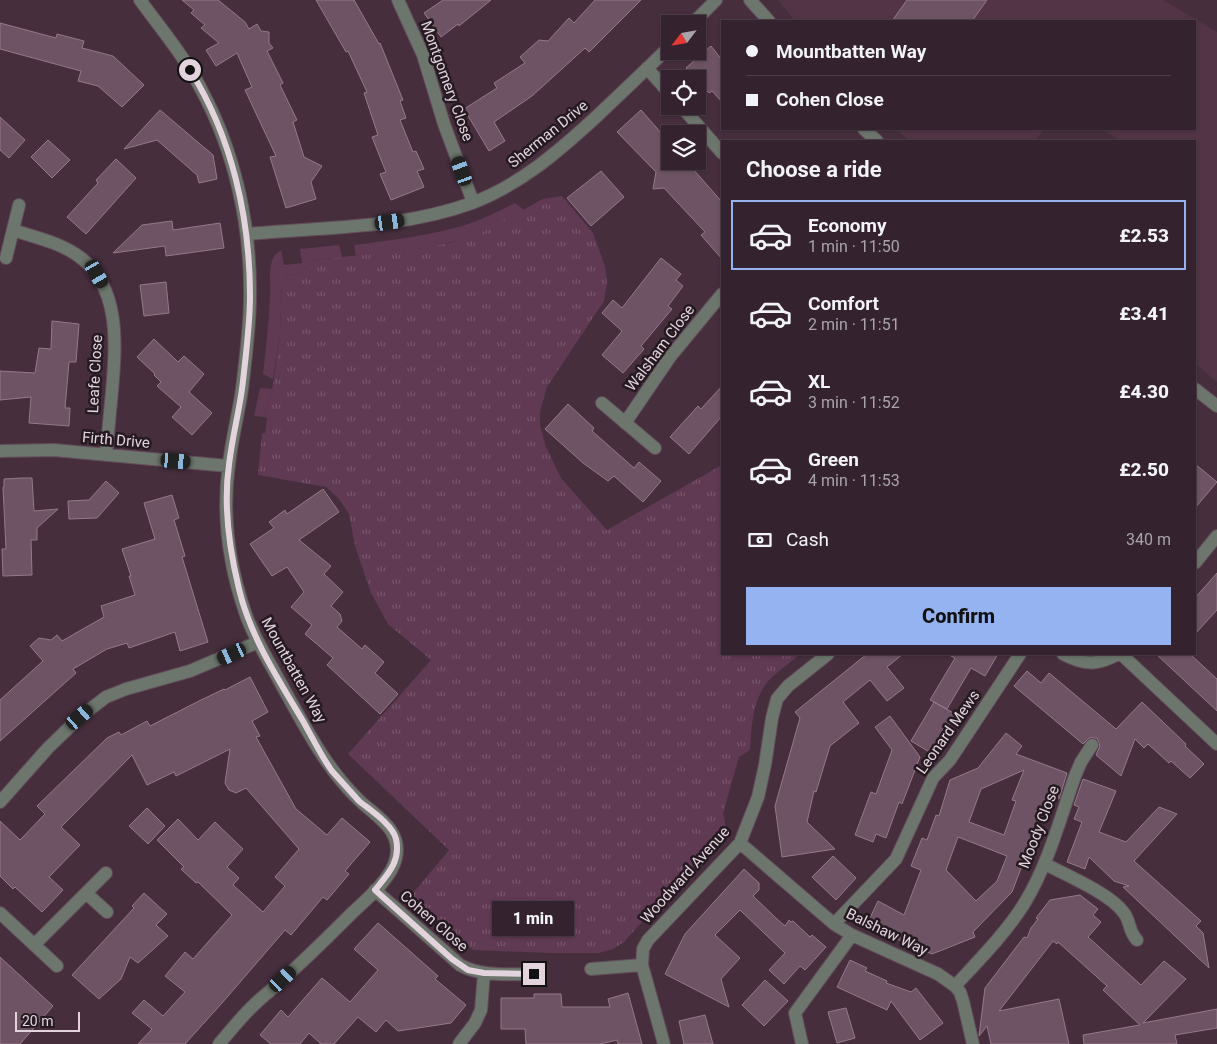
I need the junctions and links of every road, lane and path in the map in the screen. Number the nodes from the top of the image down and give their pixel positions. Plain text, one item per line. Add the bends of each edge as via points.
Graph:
1 (140, 0) edge
2 (398, 0) edge
3 (716, 0) edge
4 (750, 0) edge
5 (701, 15) edge
6 (768, 20) edge
7 (661, 55) edge
8 (647, 68) junction
9 (661, 84) edge
10 (689, 115) edge
11 (865, 130) edge
12 (876, 140) edge
13 (721, 152) edge
14 (473, 202) junction
15 (19, 205) dead end
16 (13, 230) junction
17 (247, 234) junction
18 (6, 258) dead end
19 (721, 295) edge
20 (1196, 390) edge
21 (602, 404) dead end
22 (1217, 406) edge
23 (625, 423) junction
24 (655, 448) dead end
25 (0, 451) edge
26 (106, 455) junction
27 (228, 466) junction
28 (1217, 536) edge
29 (1196, 562) edge
30 (258, 642) junction
31 (827, 655) edge
32 (1019, 655) edge
33 (1065, 655) edge
34 (1117, 655) edge
35 (1121, 655) edge
36 (1217, 744) edge
37 (1092, 745) dead end
38 (0, 802) edge
39 (740, 843) junction
40 (1045, 864) junction
41 (106, 873) dead end
42 (375, 890) junction
43 (86, 893) junction
44 (107, 912) dead end
45 (0, 913) edge
46 (834, 924) junction
47 (852, 935) junction
48 (1138, 940) dead end
49 (34, 944) junction
50 (642, 965) junction
51 (57, 966) dead end
52 (591, 969) dead end
53 (484, 973) junction
54 (534, 974) dead end
55 (955, 986) junction
56 (219, 1044) edge
57 (459, 1044) edge
58 (664, 1044) edge
59 (802, 1044) edge
60 (973, 1044) edge

1 - 17 street, Mountbatten Way via 180,54 212,112 226,144 239,189
2 - 14 street, Montgomery Close via 423,55
3 - 5 street
4 - 6 street
7 - 8 street, Sherman Drive
8 - 9 street
8 - 14 street, Sherman Drive via 550,157 526,175
10 - 13 street
11 - 12 street
14 - 17 street, Sherman Drive via 407,220
15 - 16 street
16 - 18 street
16 - 26 street, Leafe Close via 64,247 93,269 105,288 115,352
17 - 27 street, Mountbatten Way via 250,298 243,382
19 - 23 street, Walsham Close via 670,357
20 - 22 street
21 - 23 street
23 - 24 street
25 - 26 street, Firth Drive via 46,450
26 - 27 street, Firth Drive
27 - 30 street, Mountbatten Way via 230,550 245,614
28 - 29 street
30 - 38 street via 190,671 106,697 48,748
30 - 42 street, Mountbatten Way via 331,769 396,836 396,861
31 - 39 street, Woodward Avenue via 777,699 758,797
32 - 46 street, Leonard Mews via 950,760 933,778 896,858
33 - 34 street via 1087,663
35 - 36 street
37 - 40 street, Moody Close via 1075,776
39 - 46 street, Balshaw Way
39 - 50 street, Woodward Avenue via 648,940 643,949
40 - 48 street via 1103,894 1124,913 1131,934
40 - 55 street, Moody Close via 1024,904 998,939
41 - 43 street
42 - 53 street, Cohen Close via 460,965
42 - 56 street, Mountbatten Way via 255,1004
43 - 44 street
43 - 49 street
45 - 49 street
46 - 47 street, Balshaw Way
47 - 55 street, Balshaw Way via 938,974
47 - 59 street via 795,1013
49 - 51 street
50 - 52 street
50 - 58 street, Woodward Avenue
53 - 54 street, Cohen Close
53 - 57 street via 481,1010 475,1024
55 - 60 street via 963,1001

